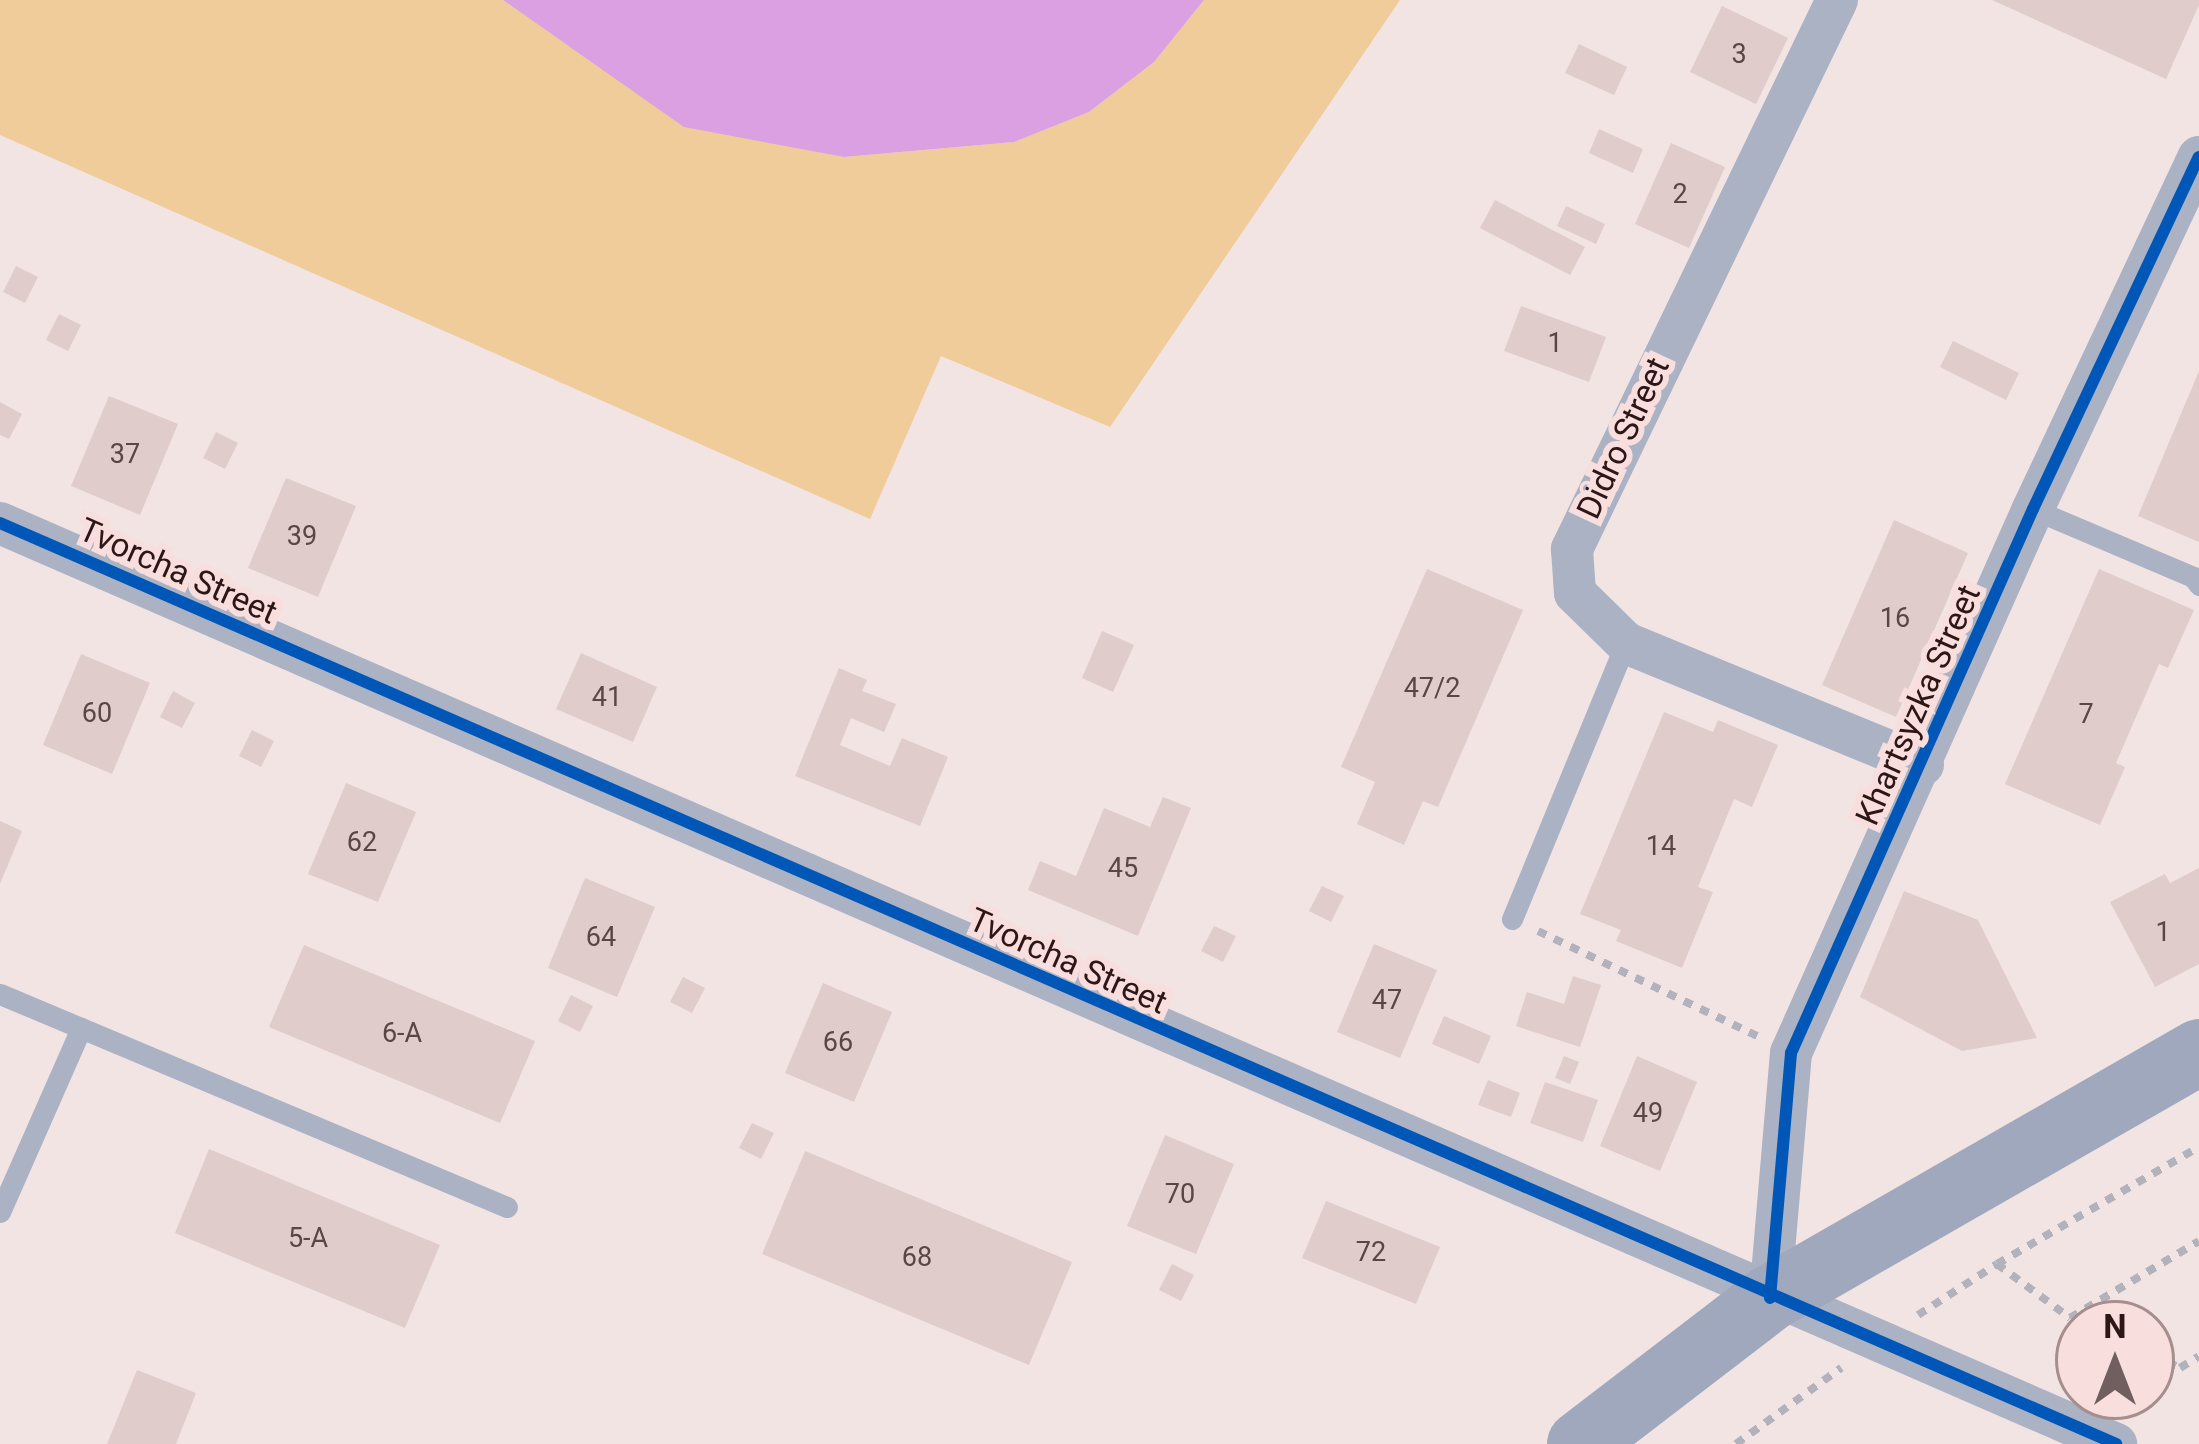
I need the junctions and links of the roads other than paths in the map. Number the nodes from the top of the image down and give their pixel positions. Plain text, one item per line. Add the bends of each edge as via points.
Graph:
1 (1837, 0) edge
2 (2199, 157) edge
3 (2033, 509) junction
4 (0, 523) edge
5 (2199, 585) edge
6 (1626, 643) junction
7 (1923, 765) junction
8 (1513, 919) road end
9 (0, 994) edge
10 (81, 1028) junction
11 (2199, 1052) edge
12 (507, 1208) dead end
13 (0, 1212) edge
14 (1770, 1298) junction
15 (1580, 1444) edge
16 (2116, 1444) edge

1 - 6 street, Didro Street via 1571,549 1574,593
2 - 3 street, Khartsyzka Street
3 - 5 lane
3 - 7 street, Khartsyzka Street
4 - 14 street, Tvorcha Street
6 - 7 street, Didro Street
6 - 8 lane
7 - 14 street, Khartsyzka Street via 1791,1053
9 - 10 lane
10 - 12 lane
10 - 13 lane
11 - 14 main road
14 - 15 main road
14 - 16 street, Tvorcha Street

